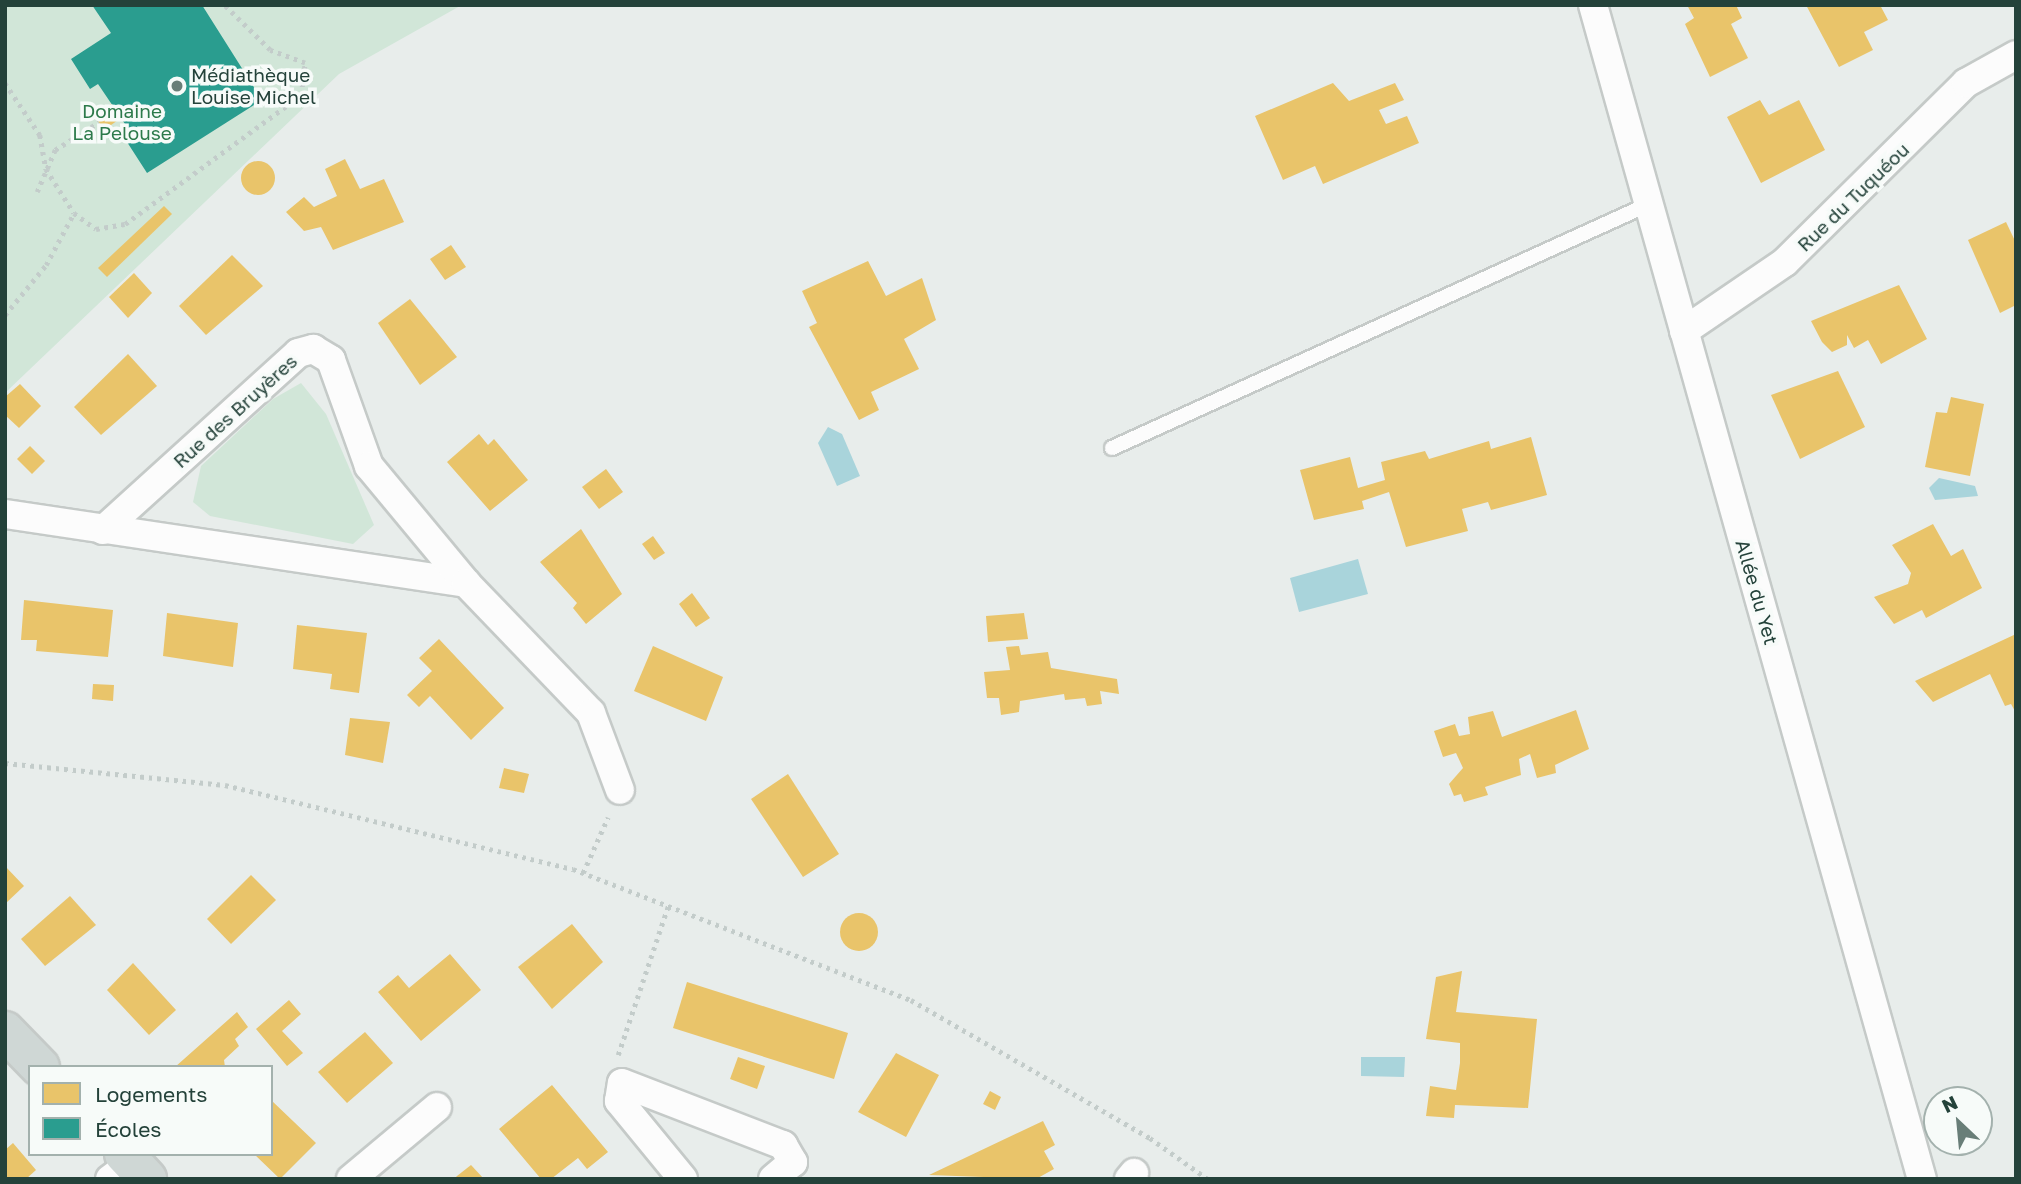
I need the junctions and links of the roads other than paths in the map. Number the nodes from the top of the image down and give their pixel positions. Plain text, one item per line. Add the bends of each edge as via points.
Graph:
1 (1593, 5) edge
2 (2016, 55) edge
3 (1647, 205) junction
4 (1684, 331) junction
5 (1112, 448) dead end
6 (5, 514) edge
7 (103, 530) junction
8 (466, 583) junction
9 (620, 790) road end
10 (5, 1031) edge
11 (38, 1065) edge
12 (437, 1107) dead end
13 (351, 1179) edge
14 (683, 1179) edge
15 (773, 1179) edge
16 (1922, 1179) edge

1 - 3 street, Allée du Yet
2 - 4 street, Rue du Tuquéou via 1966,83 1785,262
3 - 4 street, Allée du Yet
3 - 5 lane
4 - 16 street, Allée du Yet
6 - 7 street
7 - 8 street
7 - 8 street, Rue des Bruyères via 298,353 313,348 331,360 369,466
8 - 9 street, Rue des Bruyères via 591,713
10 - 11 main road
12 - 13 street
14 - 15 street via 619,1101 622,1083 783,1144 793,1162

